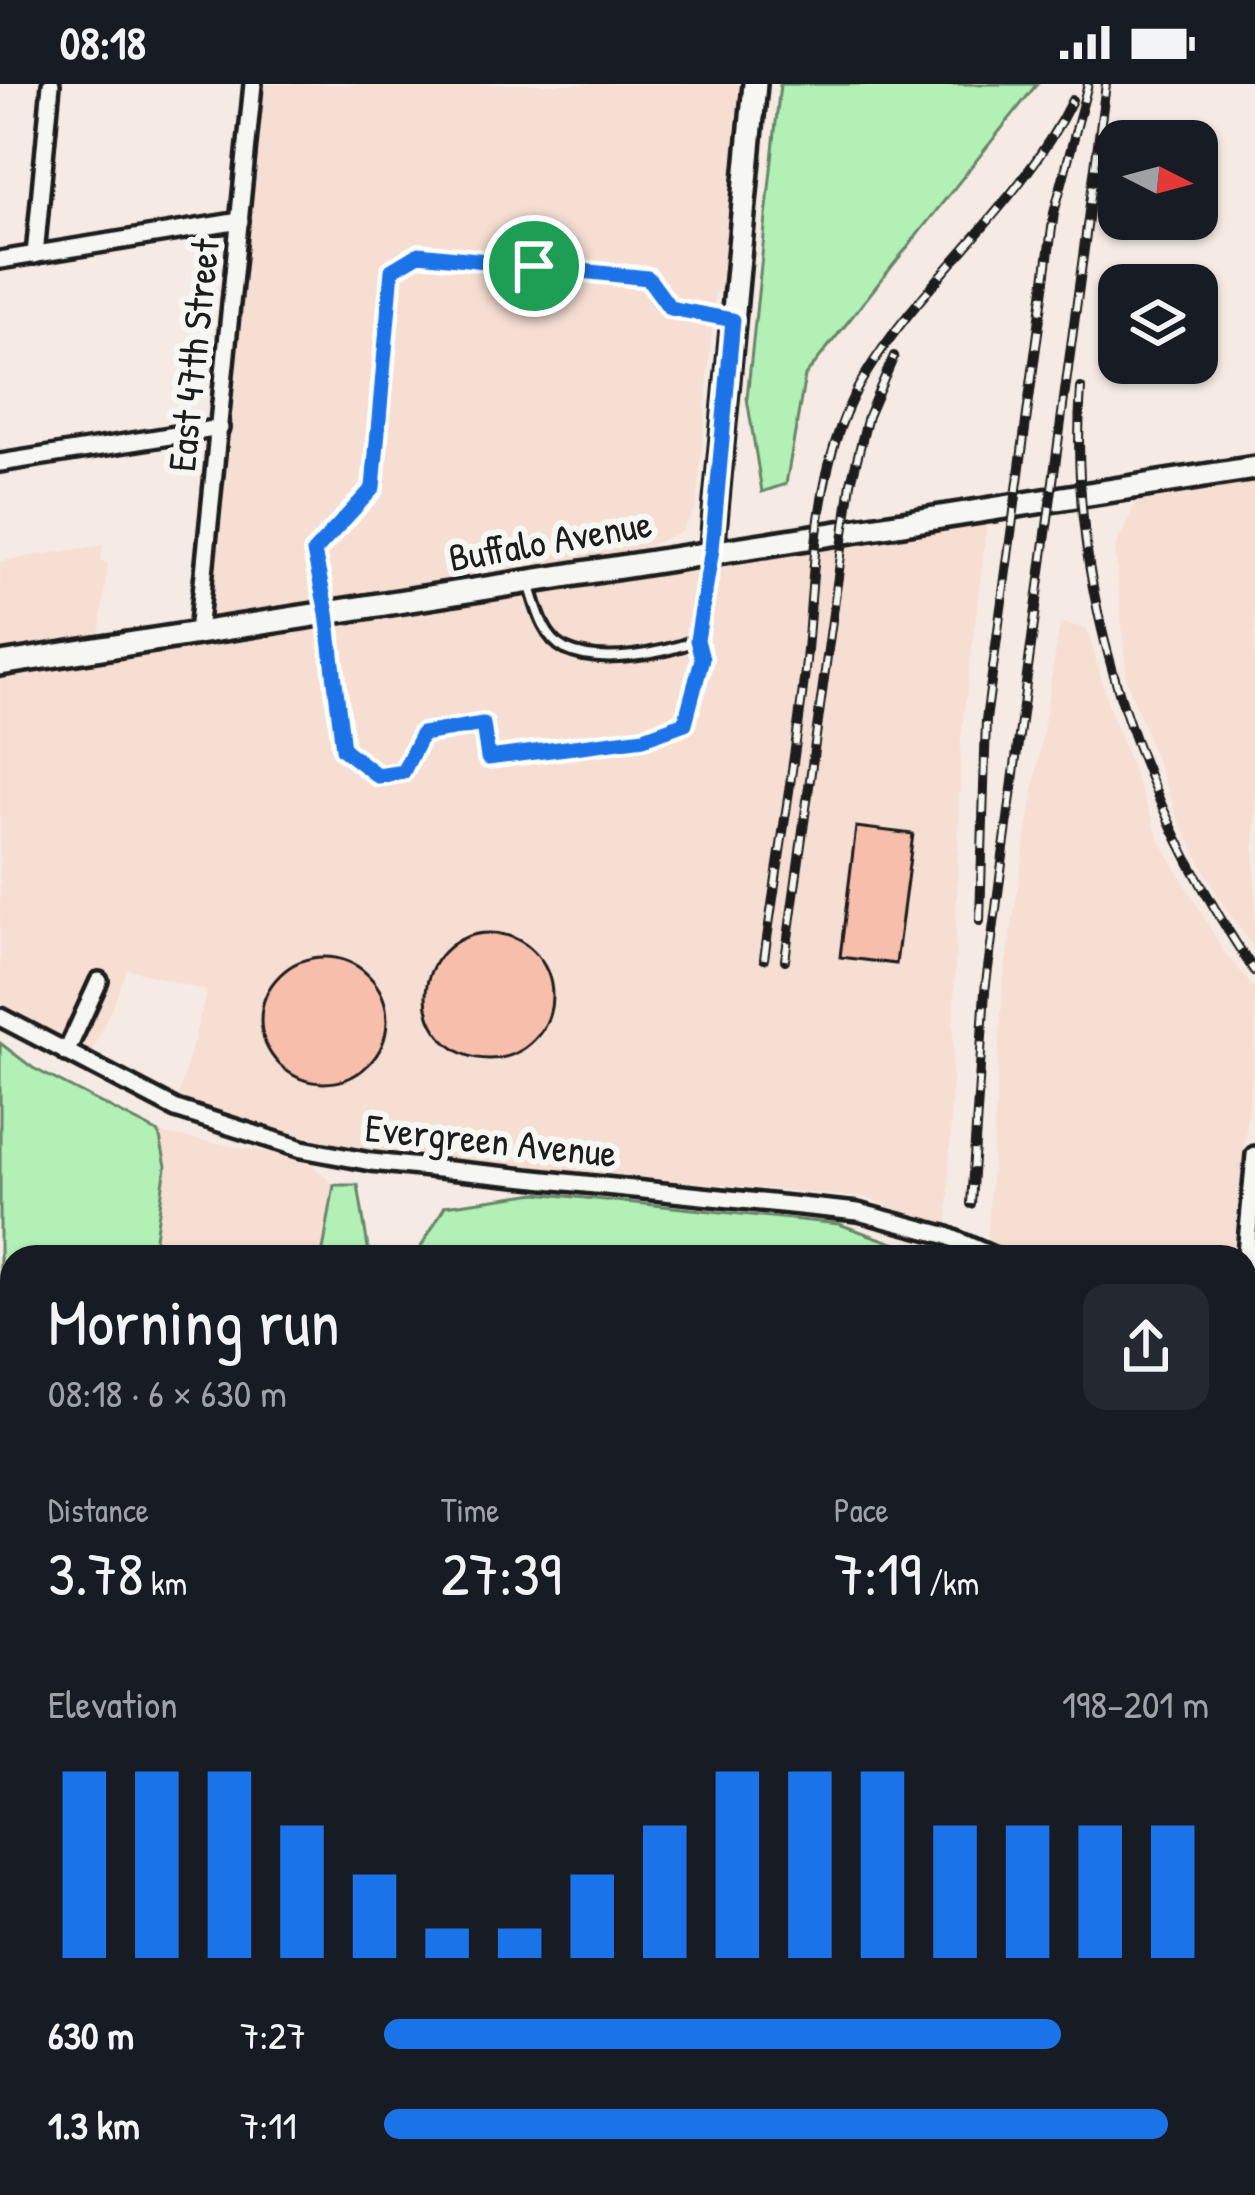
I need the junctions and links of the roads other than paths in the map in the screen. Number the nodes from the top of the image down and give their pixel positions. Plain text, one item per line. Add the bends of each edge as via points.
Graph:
1 (51, 84) edge
2 (253, 84) edge
3 (755, 84) edge
4 (240, 221) junction
5 (34, 255) junction
6 (0, 260) edge
7 (733, 320) junction
8 (220, 428) junction
9 (0, 463) edge
10 (1255, 468) edge
11 (712, 549) junction
12 (529, 581) junction
13 (327, 613) junction
14 (198, 633) junction
15 (697, 640) junction
16 (0, 664) edge
17 (99, 981) dead end
18 (0, 1017) edge
19 (66, 1053) junction
20 (1255, 1155) edge
21 (968, 1245) edge
22 (1247, 1245) edge

1 - 5 street
2 - 4 street, East 47th Street
3 - 7 street
4 - 5 street
4 - 8 street, East 47th Street
5 - 6 street
7 - 11 street
7 - 13 lane via 670,308 648,278 419,254 392,270 373,488 314,552
8 - 9 street
8 - 14 street, East 47th Street
10 - 11 street, Buffalo Avenue
11 - 12 street, Buffalo Avenue
11 - 15 lane
12 - 13 street, Buffalo Avenue
12 - 15 lane via 541,622 562,648 600,657
13 - 14 street, Buffalo Avenue
13 - 15 lane via 343,749 378,776 403,772 422,734 457,727 483,724 488,758 644,738 685,723 702,659
14 - 16 street, Buffalo Avenue
17 - 19 street
18 - 19 street, Evergreen Avenue
19 - 21 street, Evergreen Avenue via 176,1109 302,1149 858,1212
20 - 22 street

